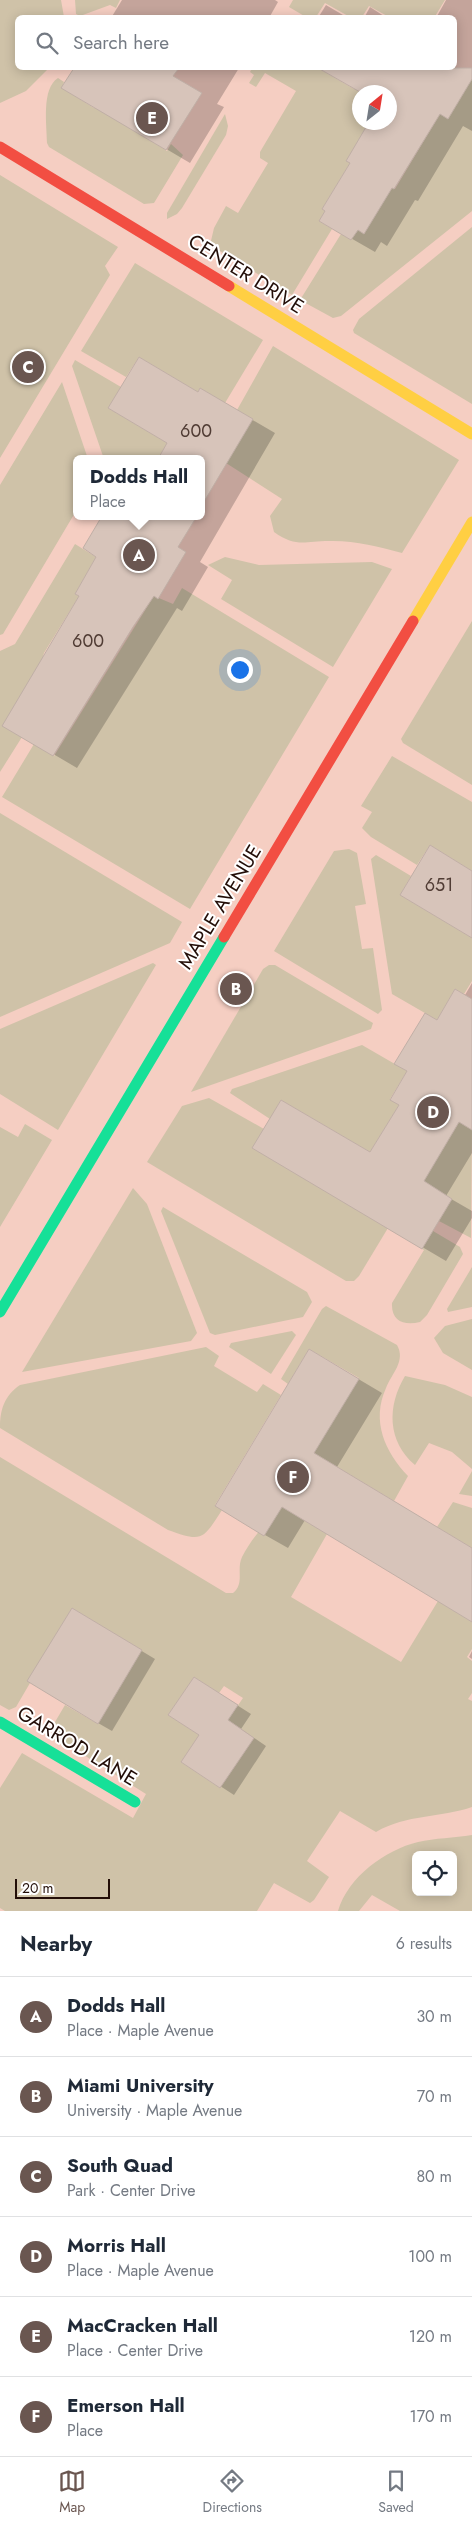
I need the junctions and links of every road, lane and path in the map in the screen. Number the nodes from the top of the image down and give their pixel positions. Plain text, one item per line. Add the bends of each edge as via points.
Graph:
1 (0, 147) edge
2 (472, 434) edge
3 (472, 522) edge
4 (0, 1312) edge
5 (0, 1722) edge
6 (134, 1802) dead end

1 - 2 street, CENTER DRIVE
3 - 4 street, MAPLE AVENUE
5 - 6 street, GARROD LANE

